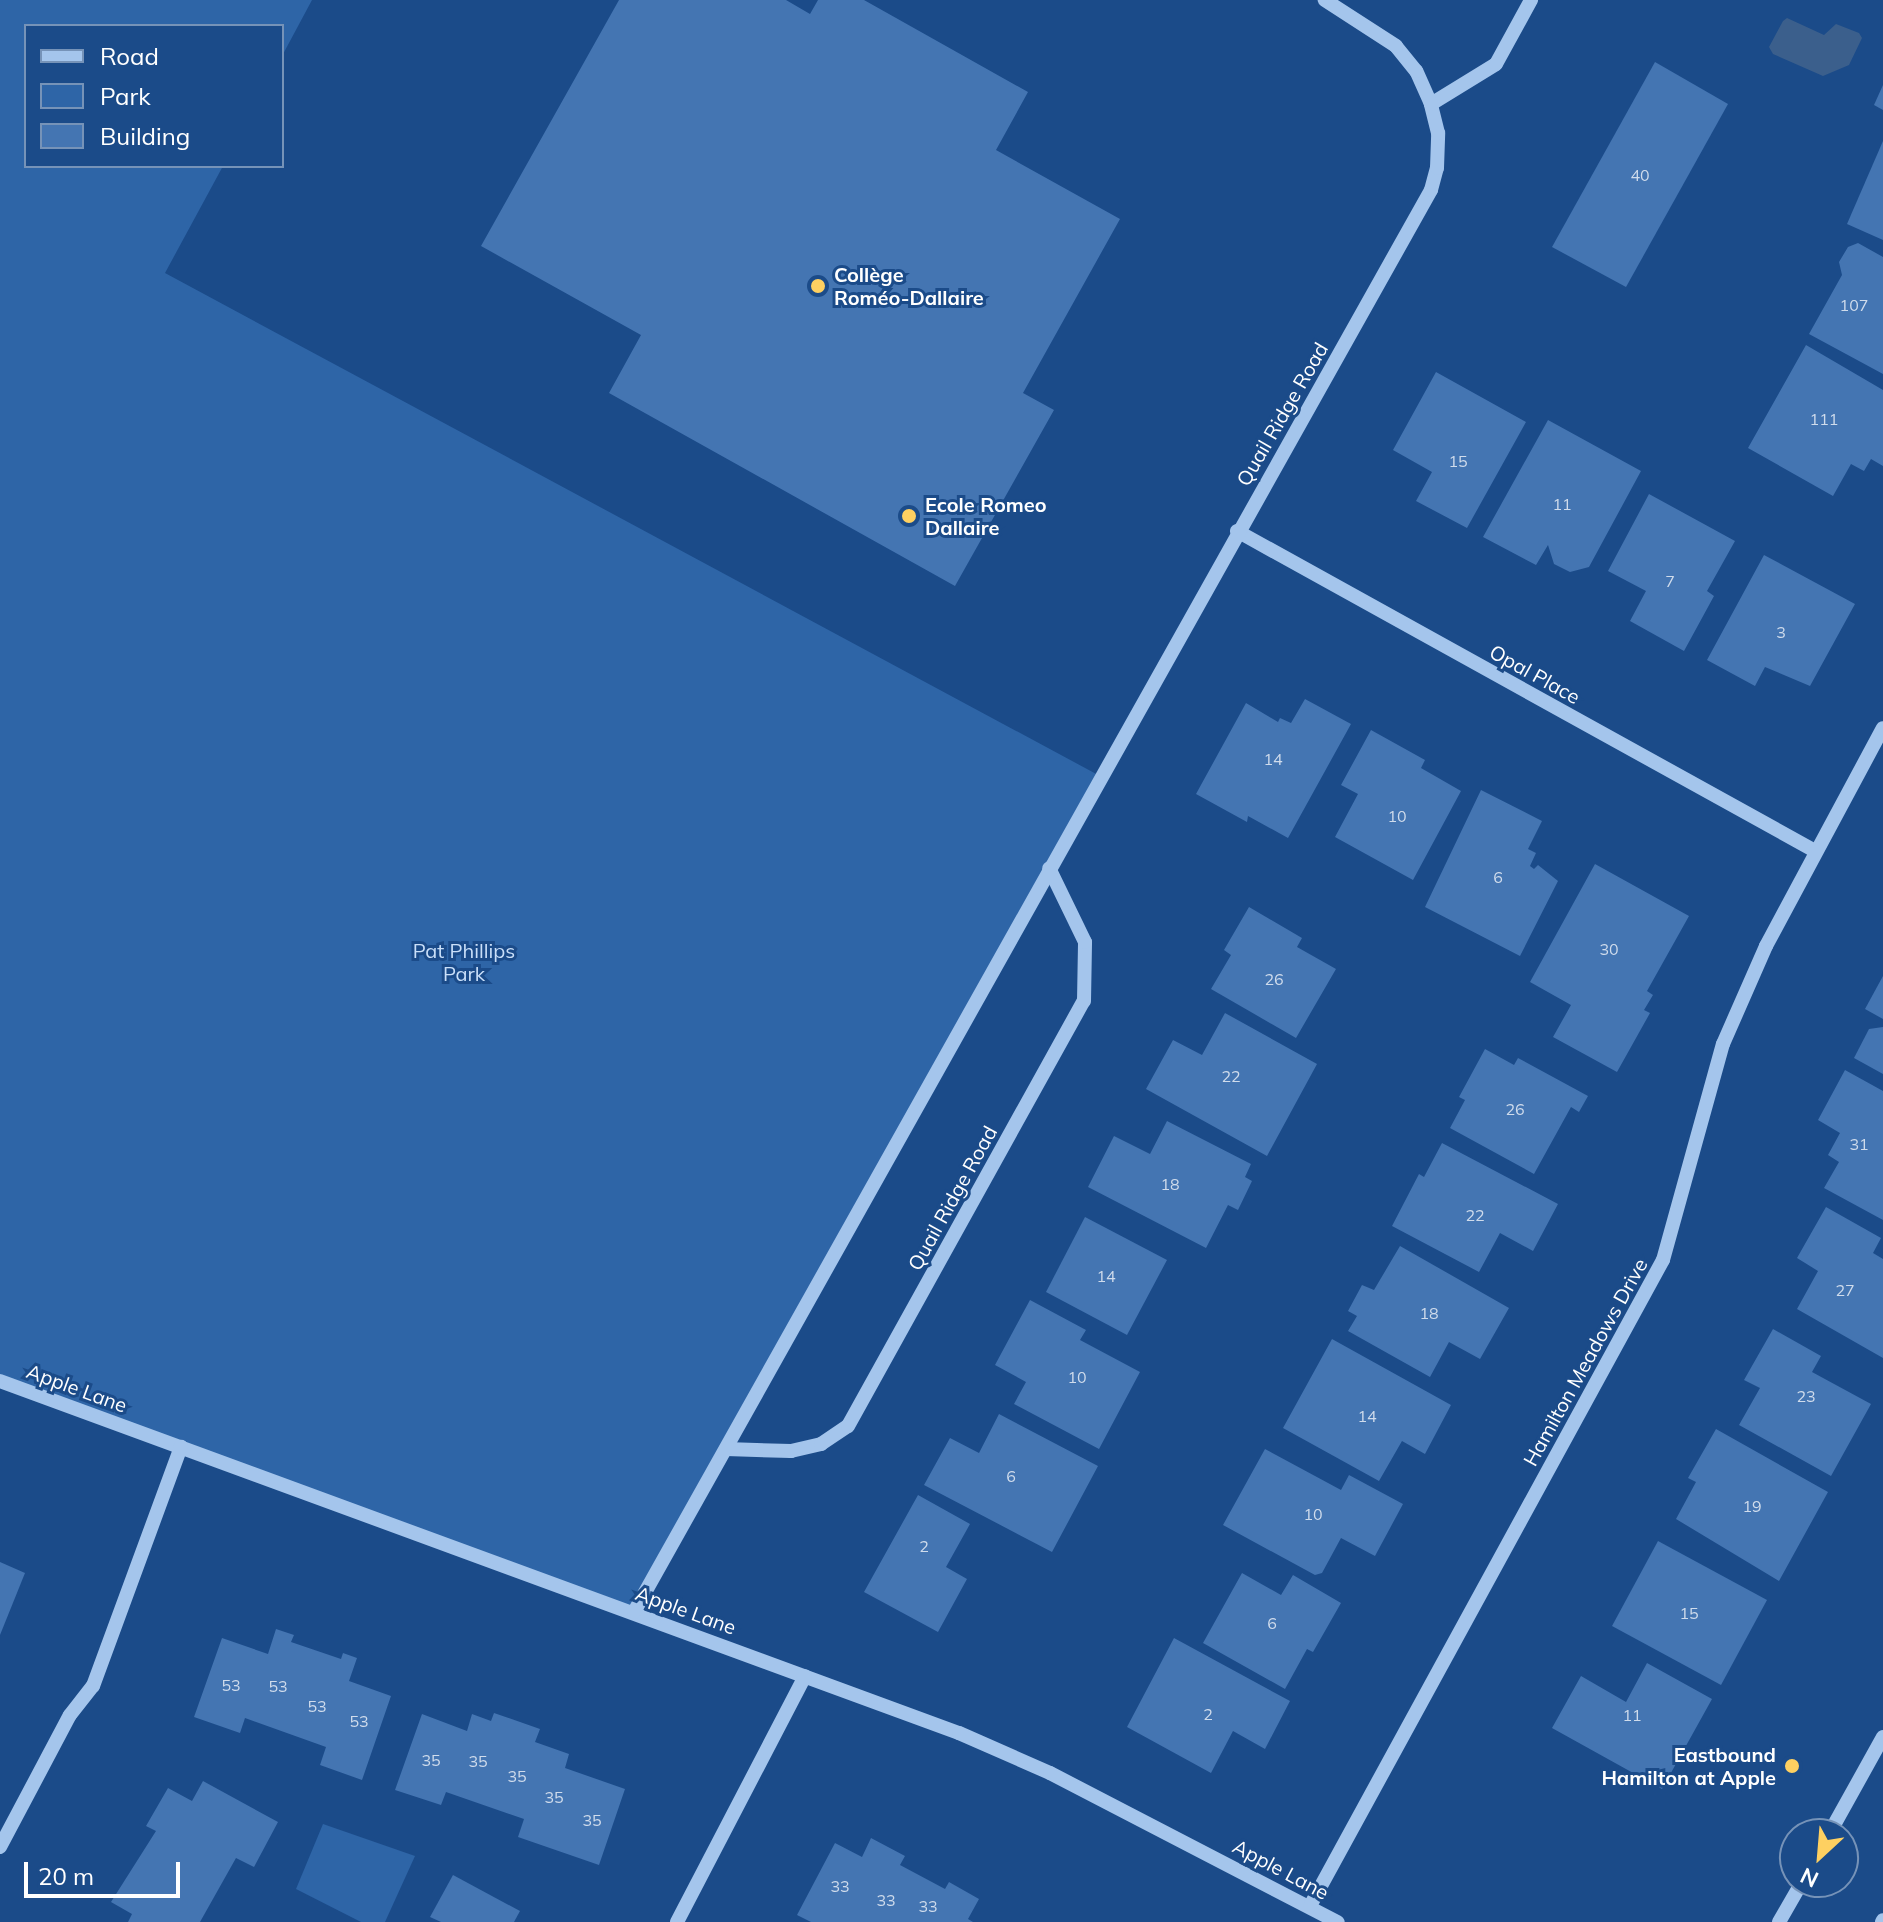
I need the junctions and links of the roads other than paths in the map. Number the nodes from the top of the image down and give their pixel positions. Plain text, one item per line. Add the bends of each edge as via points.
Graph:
1 (1325, 0) edge
2 (1531, 0) edge
3 (1431, 104) junction
4 (1237, 531) junction
5 (1883, 728) edge
6 (1815, 851) junction
7 (1049, 868) junction
8 (0, 1381) edge
9 (181, 1447) junction
10 (726, 1449) junction
11 (634, 1612) junction
12 (805, 1676) junction
13 (1883, 1737) edge
14 (1838, 1818) edge
15 (0, 1847) edge
16 (1793, 1898) edge
17 (1310, 1906) junction
18 (677, 1922) edge
19 (1338, 1922) edge
20 (1779, 1922) edge

1 - 3 street, Quail Ridge Road via 1396,46 1416,71
2 - 3 street via 1496,64
3 - 4 street, Quail Ridge Road via 1439,149 1431,190
4 - 6 street, Opal Place
4 - 7 street, Quail Ridge Road
5 - 6 street, Hamilton Meadows Drive
6 - 17 street, Hamilton Meadows Drive via 1723,1044 1663,1260
7 - 10 street, Quail Ridge Road
7 - 10 street, Quail Ridge Road via 1085,942 1084,1001 848,1426 821,1444 791,1451
8 - 9 street, Apple Lane
9 - 11 street, Apple Lane
9 - 15 street via 93,1686 70,1715
10 - 11 street, Quail Ridge Road
11 - 12 street, Apple Lane
12 - 17 street, Apple Lane via 1050,1773
12 - 18 street
13 - 14 street
16 - 20 street
17 - 19 street, Apple Lane

